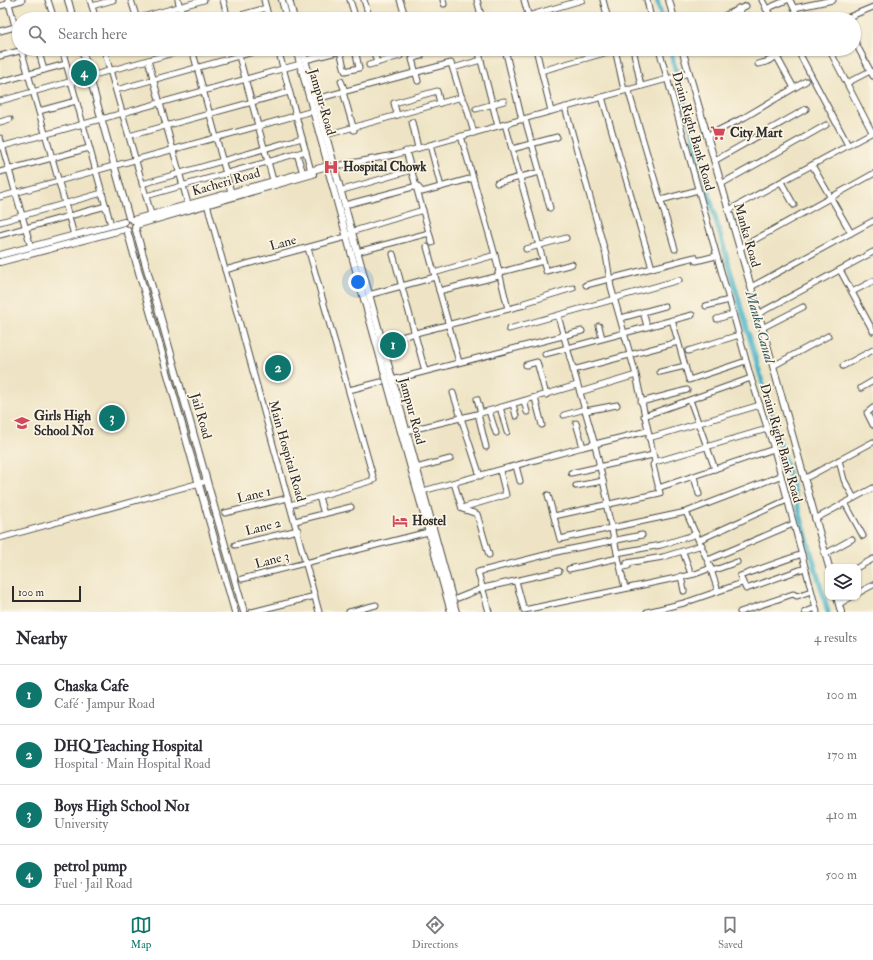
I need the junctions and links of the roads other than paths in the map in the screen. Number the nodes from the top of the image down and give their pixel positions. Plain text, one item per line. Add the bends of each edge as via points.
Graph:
1 (22, 0) edge
2 (48, 0) edge
3 (68, 0) edge
4 (113, 0) edge
5 (131, 0) edge
6 (178, 0) edge
7 (204, 0) edge
8 (223, 0) edge
9 (264, 0) edge
10 (282, 0) edge
11 (289, 0) edge
12 (350, 0) edge
13 (364, 0) edge
14 (400, 0) edge
15 (477, 0) edge
16 (524, 0) edge
17 (582, 0) edge
18 (603, 0) edge
19 (647, 0) edge
20 (669, 0) edge
21 (762, 0) edge
22 (788, 0) edge
23 (834, 0) edge
24 (817, 1) edge
25 (9, 2) edge
26 (91, 3) edge
27 (560, 3) edge
28 (0, 6) edge
29 (746, 6) dead end
30 (180, 7) junction
31 (873, 7) edge
32 (266, 8) junction
33 (738, 8) junction
34 (794, 8) junction
35 (766, 9) junction
36 (12, 12) edge
37 (51, 12) edge
38 (71, 12) edge
39 (134, 12) edge
40 (162, 12) edge
41 (181, 12) edge
42 (226, 12) edge
43 (252, 12) edge
44 (267, 12) edge
45 (285, 12) edge
46 (292, 12) edge
47 (354, 12) edge
48 (368, 12) edge
49 (404, 12) edge
50 (480, 12) edge
51 (527, 12) edge
52 (541, 12) edge
53 (606, 12) edge
54 (650, 12) edge
55 (672, 12) edge
56 (730, 12) edge
57 (740, 12) edge
58 (768, 12) edge
59 (796, 12) edge
60 (861, 12) edge
61 (12, 28) edge
62 (0, 32) edge
63 (12, 52) edge
64 (861, 53) edge
65 (0, 56) edge
66 (24, 56) edge
67 (40, 56) edge
68 (64, 56) edge
69 (84, 56) edge
70 (106, 56) edge
71 (163, 56) edge
72 (194, 56) edge
73 (238, 56) joint
74 (280, 56) edge
75 (299, 56) edge
76 (302, 56) edge
77 (323, 56) edge
78 (341, 56) edge
79 (356, 56) edge
80 (375, 56) edge
81 (400, 56) dead end
82 (418, 56) edge
83 (479, 56) edge
84 (507, 56) edge
85 (538, 56) edge
86 (594, 56) edge
87 (617, 56) edge
88 (635, 56) edge
89 (661, 56) edge
90 (685, 56) edge
91 (801, 56) edge
92 (833, 56) edge
93 (777, 57) joint
94 (148, 60) junction
95 (480, 60) junction
96 (302, 62) junction
97 (377, 62) junction
98 (66, 64) junction
99 (758, 64) dead end
100 (369, 65) dead end
101 (197, 68) junction
102 (283, 68) junction
103 (453, 68) junction
104 (44, 70) junction
105 (110, 70) junction
106 (541, 71) junction
107 (416, 72) junction
108 (688, 73) junction
109 (872, 73) edge
110 (28, 74) junction
111 (90, 76) junction
112 (154, 79) junction
113 (245, 80) junction
114 (667, 80) junction
115 (71, 81) junction
116 (341, 81) dead end
117 (418, 81) dead end
118 (806, 81) dead end
119 (0, 82) edge
120 (847, 83) junction
121 (641, 86) junction
122 (794, 88) junction
123 (116, 90) junction
124 (626, 90) junction
125 (203, 91) junction
126 (344, 91) junction
127 (33, 92) junction
128 (289, 92) junction
129 (462, 96) junction
130 (602, 96) junction
131 (316, 99) junction
132 (0, 101) edge
133 (76, 101) junction
134 (504, 101) dead end
135 (252, 102) junction
136 (160, 103) junction
137 (440, 103) junction
138 (492, 104) junction
139 (565, 107) junction
140 (476, 109) dead end
141 (806, 109) dead end
142 (39, 111) junction
143 (313, 111) junction
144 (551, 111) junction
145 (122, 114) junction
146 (210, 114) junction
147 (397, 115) junction
148 (296, 116) junction
149 (10, 119) dead end
150 (102, 119) junction
151 (524, 120) junction
152 (0, 122) edge
153 (412, 122) dead end
154 (83, 124) junction
155 (505, 124) junction
156 (826, 125) dead end
157 (166, 126) junction
158 (258, 126) junction
159 (498, 126) junction
160 (353, 129) junction
161 (873, 132) edge
162 (474, 133) junction
163 (46, 135) junction
164 (326, 135) junction
165 (129, 136) junction
166 (461, 136) junction
167 (707, 136) junction
168 (557, 137) dead end
169 (0, 138) edge
170 (216, 138) junction
171 (302, 138) junction
172 (430, 144) junction
173 (532, 144) junction
174 (848, 145) junction
175 (1, 147) edge
176 (90, 148) junction
177 (418, 148) junction
178 (173, 149) junction
179 (265, 149) junction
180 (512, 149) junction
181 (406, 151) junction
182 (306, 152) junction
183 (297, 154) junction
184 (52, 158) junction
185 (135, 160) junction
186 (222, 161) junction
187 (714, 161) junction
188 (268, 162) junction
189 (114, 165) junction
190 (812, 165) junction
191 (330, 167) junction
192 (9, 170) junction
193 (96, 170) junction
194 (412, 170) junction
195 (311, 171) junction
196 (0, 172) edge
197 (540, 172) junction
198 (179, 173) junction
199 (303, 173) junction
200 (226, 174) junction
201 (873, 174) edge
202 (520, 177) junction
203 (473, 178) junction
204 (59, 180) junction
205 (273, 180) junction
206 (781, 182) junction
207 (497, 183) dead end
208 (142, 184) junction
209 (721, 184) junction
210 (183, 186) junction
211 (417, 186) junction
212 (441, 187) junction
213 (343, 190) dead end
214 (698, 190) junction
215 (231, 192) junction
216 (15, 193) junction
217 (102, 193) junction
218 (146, 196) junction
219 (0, 197) edge
220 (831, 198) junction
221 (661, 200) junction
222 (66, 204) junction
223 (188, 204) junction
224 (207, 204) junction
225 (344, 205) junction
226 (794, 205) dead end
227 (106, 206) junction
228 (550, 208) dead end
229 (423, 210) junction
230 (729, 210) junction
231 (151, 214) junction
232 (21, 216) junction
233 (69, 216) junction
234 (873, 221) edge
235 (0, 222) edge
236 (130, 224) junction
237 (111, 226) junction
238 (25, 228) junction
239 (352, 232) junction
240 (429, 233) junction
241 (850, 233) junction
242 (0, 235) edge
243 (74, 236) junction
244 (346, 237) junction
245 (566, 238) dead end
246 (432, 243) dead end
247 (539, 245) junction
248 (31, 247) junction
249 (427, 247) dead end
250 (308, 248) junction
251 (740, 248) junction
252 (526, 249) dead end
253 (675, 249) dead end
254 (357, 252) junction
255 (873, 252) edge
256 (393, 254) dead end
257 (0, 255) edge
258 (495, 255) junction
259 (716, 256) junction
260 (543, 261) junction
261 (0, 262) edge
262 (572, 264) dead end
263 (652, 268) junction
264 (225, 270) junction
265 (840, 270) junction
266 (499, 274) junction
267 (434, 275) junction
268 (610, 279) junction
269 (679, 280) dead end
270 (873, 281) edge
271 (586, 285) dead end
272 (402, 286) junction
273 (751, 287) junction
274 (573, 288) dead end
275 (439, 291) junction
276 (852, 292) junction
277 (372, 294) dead end
278 (615, 299) junction
279 (729, 300) junction
280 (665, 306) dead end
281 (706, 306) dead end
282 (803, 307) dead end
283 (508, 309) junction
284 (643, 312) junction
285 (733, 314) junction
286 (758, 314) junction
287 (692, 315) dead end
288 (558, 316) junction
289 (621, 318) junction
290 (717, 319) dead end
291 (672, 320) junction
292 (449, 324) junction
293 (599, 326) dead end
294 (647, 326) junction
295 (762, 328) junction
296 (509, 329) dead end
297 (582, 331) dead end
298 (873, 331) edge
299 (625, 332) junction
300 (415, 334) junction
301 (739, 335) junction
302 (564, 336) junction
303 (828, 336) dead end
304 (602, 338) junction
305 (385, 341) dead end
306 (678, 342) junction
307 (567, 349) junction
308 (873, 350) edge
309 (688, 351) dead end
310 (545, 354) dead end
311 (630, 355) junction
312 (746, 361) junction
313 (459, 362) junction
314 (526, 365) dead end
315 (685, 366) junction
316 (773, 366) junction
317 (843, 366) dead end
318 (573, 370) junction
319 (425, 371) junction
320 (660, 372) dead end
321 (636, 375) junction
322 (751, 378) junction
323 (396, 379) dead end
324 (873, 381) edge
325 (381, 382) dead end
326 (577, 385) junction
327 (861, 388) dead end
328 (349, 390) junction
329 (687, 390) dead end
330 (580, 392) junction
331 (454, 393) dead end
332 (546, 395) junction
333 (535, 398) junction
334 (478, 399) dead end
335 (690, 400) junction
336 (524, 401) junction
337 (641, 402) junction
338 (513, 404) junction
339 (617, 405) dead end
340 (760, 405) junction
341 (500, 408) junction
342 (873, 408) edge
343 (585, 410) junction
344 (489, 411) junction
345 (527, 412) dead end
346 (480, 413) junction
347 (564, 415) dead end
348 (516, 416) dead end
349 (644, 416) junction
350 (461, 418) junction
351 (576, 423) dead end
352 (699, 423) junction
353 (542, 425) dead end
354 (873, 425) edge
355 (767, 429) junction
356 (411, 430) dead end
357 (647, 431) junction
358 (507, 432) dead end
359 (496, 433) dead end
360 (649, 438) junction
361 (873, 442) edge
362 (595, 445) junction
363 (486, 447) dead end
364 (583, 447) junction
365 (708, 447) junction
366 (774, 448) junction
367 (653, 455) junction
368 (450, 459) dead end
369 (839, 460) junction
370 (655, 462) junction
371 (516, 466) junction
372 (600, 467) junction
373 (416, 468) junction
374 (715, 469) junction
375 (500, 471) junction
376 (571, 473) dead end
377 (480, 476) junction
378 (780, 476) junction
379 (694, 477) junction
380 (804, 479) junction
381 (207, 481) junction
382 (520, 481) dead end
383 (603, 481) junction
384 (200, 483) junction
385 (454, 483) junction
386 (576, 486) dead end
387 (658, 488) junction
388 (871, 489) edge
389 (423, 491) junction
390 (699, 494) dead end
391 (548, 495) dead end
392 (319, 496) junction
393 (873, 496) edge
394 (288, 498) junction
395 (854, 498) junction
396 (787, 500) junction
397 (607, 503) junction
398 (845, 503) junction
399 (290, 505) junction
400 (351, 507) dead end
401 (462, 508) junction
402 (686, 512) junction
403 (225, 513) dead end
404 (324, 514) junction
405 (554, 516) junction
406 (815, 519) junction
407 (295, 521) junction
408 (793, 524) junction
409 (298, 530) junction
410 (612, 530) junction
411 (428, 532) junction
412 (697, 534) junction
413 (642, 535) dead end
414 (863, 536) dead end
415 (0, 538) edge
416 (852, 539) dead end
417 (614, 540) junction
418 (699, 540) junction
419 (235, 545) dead end
420 (702, 545) junction
421 (683, 552) junction
422 (802, 554) junction
423 (825, 554) junction
424 (489, 555) dead end
425 (618, 555) junction
426 (873, 559) edge
427 (708, 560) junction
428 (307, 562) junction
429 (736, 562) dead end
430 (828, 564) edge
431 (861, 565) edge
432 (620, 568) junction
433 (805, 568) junction
434 (569, 570) dead end
435 (711, 570) junction
436 (559, 571) dead end
437 (691, 574) junction
438 (681, 576) junction
439 (242, 579) dead end
440 (516, 581) junction
441 (742, 583) junction
442 (873, 585) edge
443 (482, 588) junction
444 (625, 588) junction
445 (684, 591) dead end
446 (718, 591) junction
447 (812, 591) junction
448 (861, 591) edge
449 (315, 596) junction
450 (458, 598) dead end
451 (838, 600) edge
452 (846, 600) edge
453 (839, 604) junction
454 (376, 605) dead end
455 (817, 610) edge
456 (235, 612) edge
457 (244, 612) edge
458 (252, 612) edge
459 (319, 612) edge
460 (349, 612) edge
461 (451, 612) edge
462 (456, 612) edge
463 (489, 612) edge
464 (647, 612) edge
465 (740, 612) edge
466 (805, 612) edge
467 (841, 612) edge

1 - 25 street
2 - 37 street
3 - 38 main road
4 - 26 street
5 - 39 street
6 - 30 street
7 - 30 street
8 - 42 street
9 - 32 street
10 - 45 main road
11 - 46 main road
12 - 47 street
13 - 48 street
14 - 49 street
15 - 50 street
16 - 51 street
17 - 27 street
18 - 53 street
19 - 54 street
20 - 55 main road
21 - 35 street
22 - 34 street
22 - 35 street
23 - 24 street via 819,5
24 - 34 street
25 - 28 street
25 - 36 street
27 - 52 street
29 - 33 street
30 - 40 street
30 - 41 street
31 - 60 street
32 - 43 street
32 - 44 street
33 - 56 street
33 - 57 street
34 - 59 street
35 - 58 street
61 - 62 street
63 - 65 street
64 - 109 street
66 - 110 street
67 - 104 street
68 - 98 street
69 - 111 main road, Jail Road
70 - 105 street
71 - 94 street
72 - 101 street
73 - 101 street
73 - 113 street
74 - 102 street
75 - 96 main road, Jampur Road
76 - 96 main road, Jampur Road
77 - 96 street
78 - 79 street via 345,71 359,68
80 - 97 street
81 - 97 street
82 - 107 street via 412,59
83 - 95 street
84 - 151 street
85 - 106 street
86 - 106 street
87 - 124 street
88 - 121 street
89 - 114 street, Drain Right Bank Road
90 - 108 main road, Manka Road
91 - 174 street
92 - 120 street
93 - 99 street
93 - 122 street
94 - 105 street
94 - 112 street
95 - 103 street
95 - 138 street
96 - 102 street
96 - 131 main road, Jampur Road
96 - 143 main road, Jampur Road
97 - 100 street
98 - 104 street
98 - 115 street
101 - 112 street
101 - 125 street
102 - 113 street
102 - 128 street
103 - 107 street via 451,63
103 - 129 street
104 - 110 street
105 - 111 street
105 - 123 street
106 - 144 street
107 - 117 street
107 - 126 street
108 - 114 street
108 - 167 main road, Manka Road
109 - 120 street
110 - 119 street
110 - 127 street
111 - 115 street
111 - 150 main road, Jail Road
112 - 123 street
112 - 136 street
113 - 125 street
113 - 135 street
114 - 121 street
114 - 214 street, Drain Right Bank Road
115 - 127 street
115 - 133 street
116 - 126 street
118 - 122 street
120 - 161 street
121 - 124 street
122 - 167 street
123 - 145 street
124 - 130 street
124 - 221 street
125 - 136 street
125 - 146 street
126 - 131 street
126 - 160 street
127 - 132 street
127 - 142 street
128 - 135 street
128 - 148 street
129 - 137 street
129 - 162 street
130 - 139 street
130 - 263 street
131 - 164 main road, Jampur Road
133 - 142 street
133 - 154 street
134 - 138 street
135 - 146 street
135 - 158 street
136 - 145 street
136 - 157 street
137 - 147 street
137 - 147 street via 437,91 394,103
138 - 140 street
138 - 159 street
139 - 144 street
139 - 268 street via 606,255
141 - 187 street
142 - 163 street
143 - 148 street
143 - 191 main road, Jampur Road
144 - 151 street
145 - 150 street
145 - 165 street
146 - 157 street
146 - 170 street
147 - 160 street
148 - 158 street
148 - 171 street
149 - 152 street
150 - 154 street
150 - 189 main road, Jail Road
151 - 155 street
151 - 173 street
153 - 177 street
154 - 163 street
154 - 176 street
155 - 159 street
155 - 180 street
156 - 209 street
157 - 165 street
157 - 178 street
158 - 170 street
158 - 179 street
159 - 162 street
160 - 164 street
161 - 174 street
162 - 166 street
163 - 175 street
163 - 184 street
164 - 191 main road, Jampur Road
165 - 185 street
166 - 172 street
166 - 203 street
167 - 187 main road, Manka Road
168 - 173 street
169 - 175 street
170 - 178 street
170 - 186 street
171 - 179 street
171 - 182 street
172 - 177 street
172 - 212 street
173 - 180 street
173 - 197 street
174 - 190 street
175 - 192 street
176 - 184 street
176 - 193 street
177 - 181 street
178 - 185 street
178 - 198 street
179 - 186 street
179 - 188 street
180 - 202 street
181 - 191 street
181 - 194 street
182 - 183 street
182 - 195 street
183 - 188 street
183 - 199 street
184 - 192 street
184 - 204 street
185 - 189 street
185 - 208 street
186 - 198 street
186 - 200 street
187 - 209 main road, Manka Road
188 - 200 street
188 - 205 street
189 - 193 street
189 - 236 main road, Jail Road
190 - 206 street
190 - 220 street
191 - 195 main road, Kacheri Road
191 - 224 main road, Kacheri Road
191 - 225 main road, Jampur Road
191 - 244 main road, Jampur Road
192 - 196 street
192 - 216 street
193 - 204 street
193 - 217 street
194 - 211 street
194 - 213 street
195 - 199 main road, Kacheri Road
197 - 202 street
197 - 228 street
198 - 208 street
198 - 210 street
199 - 205 main road, Kacheri Road
200 - 210 street
200 - 215 street
201 - 220 street
202 - 207 street
202 - 247 street
203 - 212 street
203 - 258 street
204 - 216 street
204 - 222 street
205 - 215 main road, Kacheri Road
206 - 226 street
206 - 230 street
208 - 218 street
209 - 230 main road, Manka Road
210 - 218 street
210 - 223 street
211 - 212 street via 422,192
211 - 225 street
211 - 229 street
214 - 221 street
214 - 259 street, Drain Right Bank Road
215 - 223 main road, Kacheri Road
216 - 219 street
216 - 232 street
217 - 222 street
217 - 227 street
218 - 231 street
220 - 241 street
220 - 251 street
221 - 253 street
222 - 232 street
222 - 233 street
223 - 231 main road, Kacheri Road
224 - 236 main road, Kacheri Road
224 - 264 street, Main Hospital Road
225 - 239 main road, Jampur Road
227 - 233 street
227 - 237 street
229 - 239 street
229 - 240 street
230 - 251 main road, Manka Road
231 - 236 main road, Kacheri Road
232 - 235 street
232 - 238 street
233 - 238 street
233 - 243 street
234 - 241 street
236 - 237 main road, Kacheri Road
236 - 261 main road, Kacheri Road
236 - 381 main road, Jail Road
236 - 384 main road, Jail Road
237 - 243 main road, Kacheri Road
238 - 242 street
238 - 248 street
239 - 244 street
239 - 254 main road, Jampur Road
240 - 246 street
240 - 254 street
241 - 273 street
243 - 248 main road, Kacheri Road
244 - 250 street, Lane
244 - 411 main road, Jampur Road
245 - 247 street
247 - 252 street
247 - 260 street
248 - 257 main road, Kacheri Road
249 - 267 street
250 - 264 street, Lane
250 - 328 street
251 - 273 main road, Manka Road
254 - 373 main road, Jampur Road
255 - 265 street
256 - 272 street
258 - 266 street
258 - 267 street
259 - 263 street via 696,261 695,257
259 - 279 street, Drain Right Bank Road
260 - 262 street via 546,271
260 - 266 street
263 - 268 street
264 - 394 street, Main Hospital Road
265 - 276 street
265 - 286 street
266 - 275 street
266 - 283 street
267 - 272 street
267 - 275 street
268 - 271 street
268 - 278 street
269 - 278 street
270 - 276 street
272 - 277 street
272 - 300 street
273 - 286 main road, Manka Road
274 - 283 street
275 - 292 street
276 - 298 street
278 - 288 street
278 - 289 street
279 - 281 street
279 - 285 street, Drain Right Bank Road
280 - 284 street
282 - 295 street
283 - 292 street
284 - 289 street
284 - 294 street
285 - 290 street
285 - 301 street, Drain Right Bank Road
286 - 295 main road, Manka Road
287 - 291 street
288 - 296 street
288 - 302 street
289 - 299 street
291 - 294 street
291 - 306 street
292 - 300 street
292 - 313 street
293 - 304 street
294 - 299 street
295 - 316 main road, Manka Road
297 - 302 street
299 - 304 street
299 - 311 street
300 - 305 street
300 - 319 street
301 - 309 street
301 - 312 street, Drain Right Bank Road
302 - 307 street
302 - 313 street
303 - 316 street
304 - 307 street
306 - 311 street
306 - 315 street
307 - 310 street
307 - 318 street
308 - 317 street
311 - 318 street
311 - 321 street
312 - 315 street via 689,380
312 - 322 street, Drain Right Bank Road
313 - 319 street
314 - 332 street via 537,362
315 - 320 street
316 - 380 main road, Manka Road
318 - 326 street
319 - 323 street
321 - 330 street
321 - 337 street
322 - 335 street
322 - 340 street, Drain Right Bank Road
324 - 327 street
325 - 328 street
326 - 330 street
326 - 332 street
328 - 392 street via 374,480
329 - 337 street
330 - 343 street
331 - 350 street
332 - 333 street
333 - 336 street
333 - 353 street
334 - 346 street
335 - 349 street
335 - 352 street
336 - 338 street
336 - 345 street
337 - 349 street
338 - 341 street
338 - 348 street
339 - 343 street
340 - 352 street
340 - 355 street, Drain Right Bank Road
341 - 344 street
341 - 358 street
342 - 354 street via 867,413
343 - 347 street
343 - 362 street
344 - 346 street
344 - 359 street
346 - 350 street
346 - 363 street
349 - 357 street
350 - 356 street
350 - 377 street
351 - 364 street
352 - 360 street
352 - 365 street
355 - 365 street
355 - 366 street, Drain Right Bank Road
357 - 360 street
357 - 362 street
360 - 367 street
361 - 369 street
362 - 364 street
362 - 372 street
364 - 371 street
365 - 370 street
365 - 374 street
366 - 374 street
366 - 378 street, Drain Right Bank Road
367 - 370 street
367 - 372 street
368 - 373 street
369 - 380 street
369 - 395 street via 844,480
370 - 387 street via 653,465
371 - 375 street
371 - 382 street
372 - 376 street
372 - 383 street
373 - 389 main road, Jampur Road
374 - 379 street
375 - 377 street
375 - 401 street via 506,495
377 - 385 street
378 - 396 street, Drain Right Bank Road
378 - 402 street
379 - 387 street
379 - 390 street
380 - 406 main road, Manka Road
381 - 384 street
381 - 457 main road, Jail Road
383 - 386 street
383 - 397 street
384 - 415 street
384 - 456 main road, Jail Road
385 - 389 street
385 - 401 street
387 - 397 street via 660,493
388 - 393 street
388 - 395 street
389 - 462 main road, Jampur Road
391 - 405 street
392 - 399 street
392 - 404 street
394 - 399 street, Main Hospital Road
394 - 403 street, Lane 1
395 - 398 street
396 - 408 street, Drain Right Bank Road
396 - 418 street
397 - 405 street
397 - 410 street
398 - 406 street
398 - 414 street
399 - 407 street, Main Hospital Road
400 - 404 street
401 - 424 street via 477,514
402 - 410 street
402 - 412 street
404 - 407 street
405 - 410 street via 560,539
406 - 423 main road, Manka Road
407 - 409 street, Main Hospital Road
408 - 422 street, Drain Right Bank Road
408 - 427 street
409 - 419 street, Lane 2
409 - 428 street, Main Hospital Road
410 - 417 street
411 - 428 street, Lane 3
411 - 461 main road, Jampur Road
412 - 418 street
412 - 425 street
413 - 417 street
416 - 423 street
417 - 425 street
417 - 443 street via 478,572
418 - 420 street
420 - 421 street
420 - 427 street
421 - 432 street via 627,563 628,566
421 - 437 street
422 - 433 street, Drain Right Bank Road
422 - 441 street via 740,576
423 - 430 main road, Manka Road
425 - 432 street
425 - 434 street
426 - 431 street
427 - 435 street
428 - 439 street, Lane 3
428 - 449 street, Main Hospital Road
429 - 435 street
432 - 444 street
433 - 441 street via 746,589
433 - 447 street, Drain Right Bank Road
435 - 437 street
435 - 446 street
436 - 440 street
437 - 438 street
438 - 444 street
438 - 445 street
440 - 443 street
440 - 444 street via 524,610
441 - 446 street
442 - 448 street
443 - 450 street
443 - 463 street
446 - 464 street
447 - 455 street, Drain Right Bank Road
447 - 465 street via 797,596 793,594
449 - 458 street
449 - 459 street, Main Hospital Road
451 - 453 main road
452 - 453 street
453 - 467 main road
454 - 460 street
455 - 466 street

